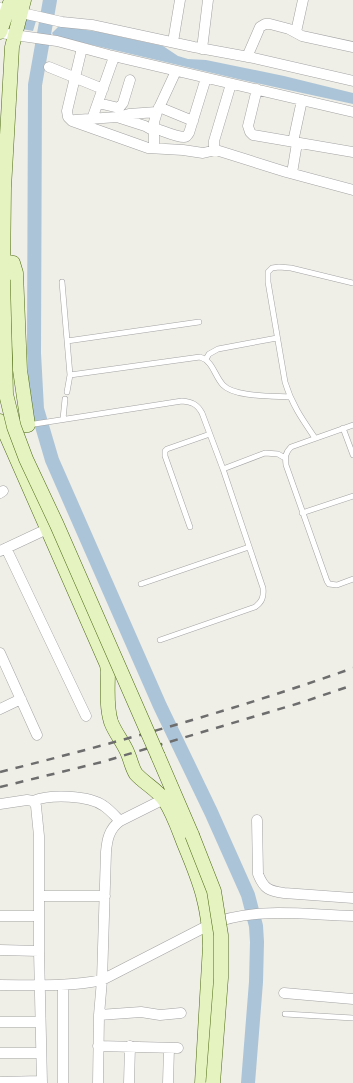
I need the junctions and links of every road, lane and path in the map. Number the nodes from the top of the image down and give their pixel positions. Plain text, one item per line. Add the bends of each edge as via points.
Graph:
1 (180, 0) edge
2 (208, 0) edge
3 (303, 0) edge
4 (13, 8) edge
5 (0, 31) edge
6 (296, 32) junction
7 (15, 33) junction
8 (173, 42) junction
9 (353, 47) edge
10 (82, 48) junction
11 (202, 49) junction
12 (114, 56) junction
13 (247, 57) junction
14 (48, 67) dead end
15 (176, 71) junction
16 (74, 78) junction
17 (206, 78) junction
18 (130, 80) dead end
19 (353, 81) edge
20 (231, 84) junction
21 (103, 89) junction
22 (257, 89) junction
23 (302, 100) junction
24 (98, 103) junction
25 (158, 110) junction
26 (353, 112) edge
27 (118, 117) junction
28 (92, 118) junction
29 (72, 121) junction
30 (193, 121) junction
31 (154, 129) junction
32 (295, 143) junction
33 (154, 148) junction
34 (216, 150) junction
35 (353, 152) edge
36 (292, 174) junction
37 (2, 188) edge
38 (353, 190) edge
39 (2, 261) edge
40 (62, 282) dead end
41 (353, 283) edge
42 (199, 322) dead end
43 (277, 338) junction
44 (67, 341) junction
45 (206, 359) junction
46 (70, 375) junction
47 (67, 392) dead end
48 (289, 398) junction
49 (65, 399) dead end
50 (63, 419) junction
51 (32, 424) junction
52 (1, 425) edge
53 (353, 425) edge
54 (343, 428) junction
55 (210, 434) junction
56 (315, 438) junction
57 (353, 455) edge
58 (285, 458) junction
59 (223, 469) junction
60 (353, 496) edge
61 (302, 512) junction
62 (190, 527) dead end
63 (47, 529) junction
64 (249, 547) junction
65 (3, 550) edge
66 (353, 579) edge
67 (141, 584) dead end
68 (160, 640) dead end
69 (0, 653) edge
70 (21, 699) junction
71 (0, 709) edge
72 (86, 716) dead end
73 (37, 735) dead end
74 (164, 799) junction
75 (33, 801) junction
76 (0, 804) edge
77 (257, 820) dead end
78 (120, 821) junction
79 (39, 896) junction
80 (105, 896) junction
81 (353, 898) edge
82 (0, 916) edge
83 (38, 916) junction
84 (353, 916) edge
85 (209, 925) junction
86 (0, 950) edge
87 (39, 950) junction
88 (102, 980) junction
89 (0, 985) edge
90 (40, 985) junction
91 (64, 985) junction
92 (284, 993) dead end
93 (353, 999) edge
94 (181, 1013) dead end
95 (286, 1014) dead end
96 (99, 1015) junction
97 (353, 1018) edge
98 (0, 1022) edge
99 (40, 1022) junction
100 (98, 1046) junction
101 (130, 1046) junction
102 (0, 1053) edge
103 (40, 1053) junction
104 (0, 1082) edge
105 (41, 1082) edge
106 (63, 1083) edge
107 (98, 1083) edge
108 (129, 1083) edge
109 (168, 1083) edge
110 (202, 1083) edge
111 (213, 1083) edge

1 - 8 street
2 - 11 street
3 - 6 street
4 - 5 street
4 - 7 street
4 - 8 street via 62,22 92,25
5 - 7 street
6 - 9 street via 302,36
6 - 13 street via 265,24 257,32
7 - 10 street
7 - 37 street
8 - 11 street
10 - 12 street
10 - 16 street
11 - 13 street
12 - 15 street
12 - 21 street
13 - 19 street
14 - 16 street
15 - 17 street
15 - 25 street
16 - 21 street
16 - 29 street via 67,111
17 - 20 street
17 - 30 street
18 - 24 street via 120,108
20 - 22 street
20 - 34 street via 214,141
21 - 24 street
22 - 23 street
22 - 32 street via 249,119 250,132 253,135
23 - 26 street
23 - 32 street
24 - 28 street
25 - 27 street
25 - 30 street
25 - 31 street
27 - 28 street
27 - 31 street
28 - 29 street
29 - 33 street via 141,146
30 - 31 street via 189,133 184,137
31 - 33 street
32 - 35 street
32 - 36 street
33 - 34 street via 203,153
34 - 36 street
36 - 38 street
37 - 39 street
39 - 51 street via 13,263 16,273 20,370
39 - 111 street, bridge via 6,394 14,427 214,891 220,920 221,978
40 - 44 lane
41 - 43 lane via 291,268 272,268 268,272 268,282
42 - 44 lane
43 - 45 lane via 218,349
43 - 48 lane
44 - 46 lane
45 - 46 lane via 190,358
45 - 48 lane via 224,385 231,390
46 - 47 lane
48 - 56 lane
49 - 50 lane
50 - 51 lane
50 - 55 lane via 182,401 192,402 202,413
51 - 52 street
52 - 63 street
53 - 54 lane
54 - 56 lane
54 - 57 lane
55 - 59 lane
55 - 62 lane via 164,451
56 - 58 lane via 291,447
58 - 59 lane via 278,454 266,453
58 - 61 lane
59 - 64 lane
60 - 61 lane
61 - 66 lane via 329,584 337,585
63 - 65 street
63 - 74 street via 107,665 108,711 112,724 122,739 136,773
64 - 67 lane
64 - 68 lane via 263,588 261,602 248,610
65 - 72 street
69 - 70 street
70 - 71 street
70 - 73 street
74 - 78 street
74 - 85 street via 197,874 205,898
75 - 76 street
75 - 78 street via 55,796 98,802
75 - 79 street via 36,806 39,836
77 - 81 street via 258,874 266,888 273,892
78 - 80 street via 107,840
79 - 80 street
79 - 83 street
80 - 88 street
82 - 83 street
83 - 87 street
84 - 85 street via 250,914
85 - 88 street
85 - 110 street
86 - 87 street
87 - 90 street
88 - 91 street
88 - 96 street
89 - 90 street
90 - 91 street
90 - 99 street
91 - 106 street
92 - 93 street
94 - 96 street
95 - 97 lane
96 - 100 street
98 - 99 street
99 - 103 street
100 - 101 street
100 - 107 street
101 - 108 street
101 - 109 street via 174,1048
102 - 103 street
103 - 105 street
104 - 105 street

